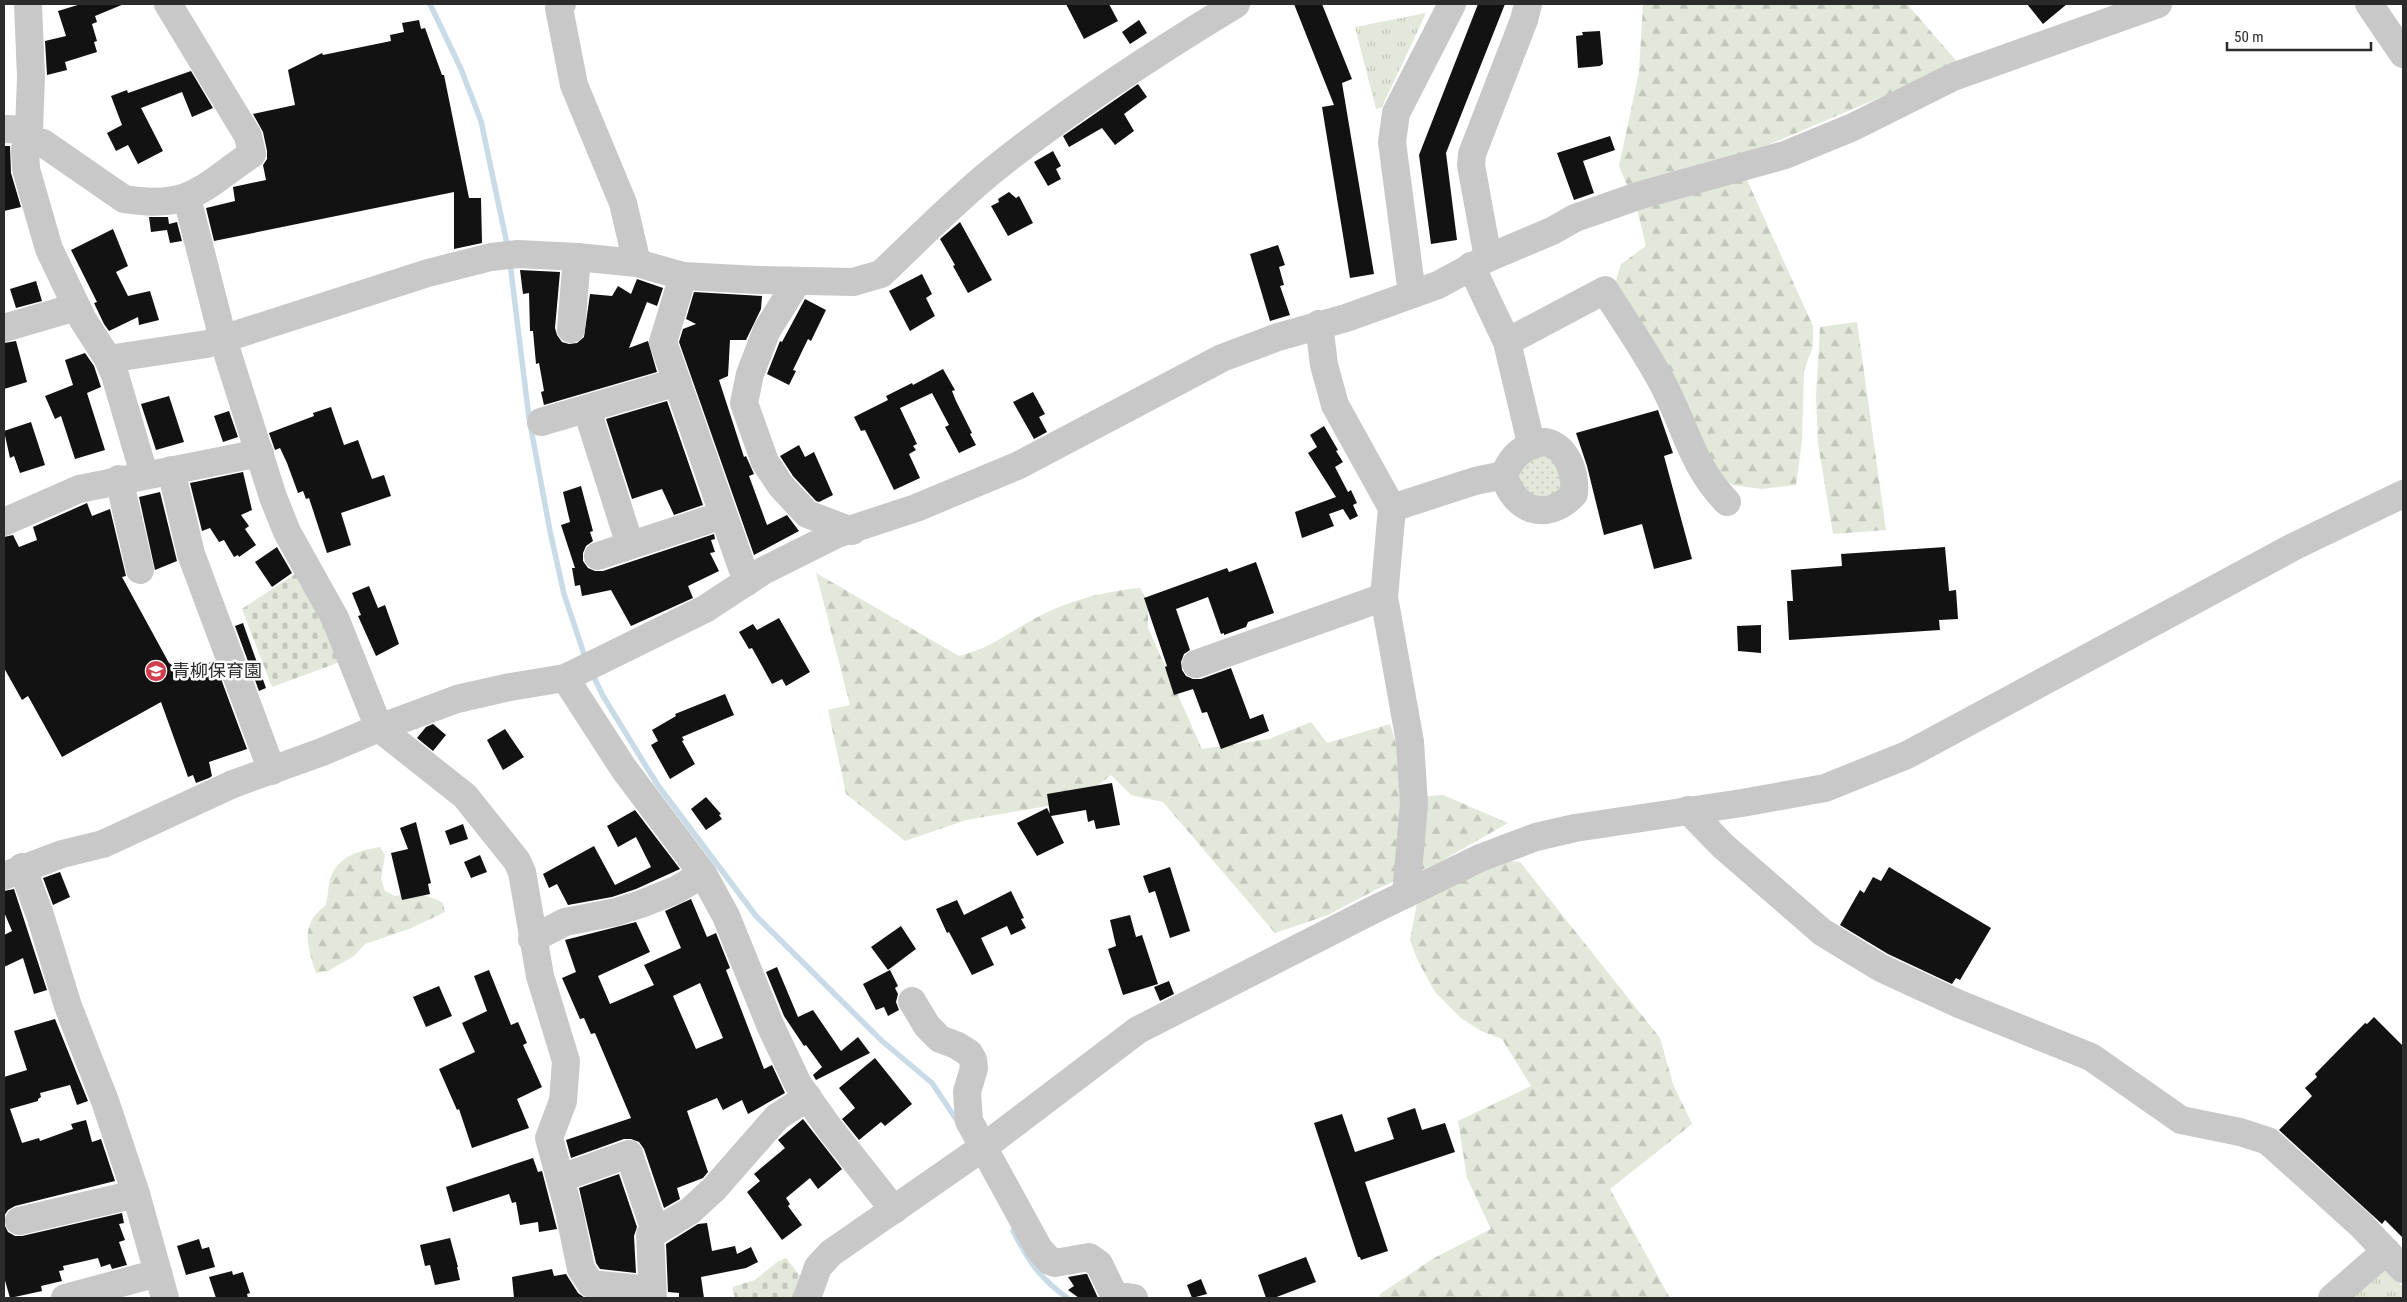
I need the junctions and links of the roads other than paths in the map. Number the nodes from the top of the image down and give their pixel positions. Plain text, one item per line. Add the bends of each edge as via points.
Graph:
1 (28, 4) edge
2 (168, 4) edge
3 (562, 4) edge
4 (1236, 4) edge
5 (1452, 4) edge
6 (1528, 4) edge
7 (2158, 4) edge
8 (2369, 4) edge
9 (2403, 54) edge
10 (20, 133) edge
11 (187, 198) junction
12 (576, 258) junction
13 (1480, 262) junction
14 (637, 263) junction
15 (683, 276) junction
16 (797, 282) junction
17 (1412, 294) junction
18 (76, 307) junction
19 (1318, 324) junction
20 (4, 328) edge
21 (571, 329) dead end
22 (223, 339) junction
23 (1507, 342) junction
24 (108, 359) junction
25 (676, 382) junction
26 (587, 410) junction
27 (541, 422) dead end
28 (1531, 443) junction
29 (260, 453) junction
30 (171, 470) junction
31 (1504, 474) junction
32 (131, 477) junction
33 (2403, 494) edge
34 (1727, 502) dead end
35 (1392, 508) junction
36 (723, 515) junction
37 (4, 522) edge
38 (852, 531) junction
39 (630, 545) junction
40 (598, 556) dead end
41 (140, 570) dead end
42 (747, 582) junction
43 (1384, 597) junction
44 (1196, 664) dead end
45 (577, 673) junction
46 (379, 728) junction
47 (272, 771) junction
48 (1688, 810) junction
49 (13, 872) edge
50 (703, 874) junction
51 (1406, 894) junction
52 (532, 939) junction
53 (912, 1001) dead end
54 (808, 1097) junction
55 (976, 1152) junction
56 (561, 1178) junction
57 (136, 1194) junction
58 (894, 1210) junction
59 (19, 1221) dead end
60 (655, 1231) junction
61 (2394, 1260) edge
62 (161, 1286) edge
63 (652, 1294) edge
64 (65, 1298) edge
65 (807, 1298) edge
66 (1134, 1298) edge
67 (2332, 1298) edge

1 - 10 street via 31,77
2 - 11 street via 248,136 252,154 208,187
3 - 14 street via 559,8 574,85 623,203
4 - 16 street via 1120,77 1018,151 881,274 853,282
5 - 17 street via 1396,113 1392,142
6 - 13 street via 1472,154
7 - 13 street via 1953,77 1853,127 1785,155 1641,195 1575,218
8 - 9 street
10 - 11 street via 43,143 124,199 170,202
10 - 18 street via 26,169 49,249
11 - 22 street
12 - 14 street
12 - 21 street
12 - 22 street via 505,256 428,274
13 - 17 street via 1438,285
13 - 23 street
14 - 15 street
15 - 16 street
15 - 25 street via 663,342
16 - 38 street via 767,330 750,374 744,403 765,462 781,486 807,514
17 - 19 street via 1346,318
18 - 20 street
18 - 24 street
19 - 35 street via 1324,365 1335,405
19 - 38 street via 1222,358 1017,466
22 - 24 street
22 - 29 street
23 - 28 street
23 - 34 street via 1605,290 1666,390 1700,469
24 - 32 street via 115,375
25 - 26 street
25 - 36 street
26 - 27 street
26 - 39 street
28 - 31 street via 1513,457
28 - 31 street via 1556,444 1562,450 1568,462 1574,494 1559,506 1548,509 1526,507 1511,492
29 - 30 street
29 - 46 street via 287,532 335,618
30 - 32 street
30 - 47 street via 191,554
31 - 35 street
32 - 37 street via 79,488
32 - 41 street
33 - 48 street via 2296,546 1908,755 1825,788
35 - 43 street
36 - 39 street
36 - 42 street
38 - 42 street via 837,534
39 - 40 street
42 - 45 street via 705,609
43 - 44 street
43 - 51 street via 1410,742 1414,804
45 - 46 street via 458,699
45 - 50 street via 624,769
46 - 47 street
46 - 52 street via 465,796 517,861 524,881
47 - 49 street via 233,784 103,844 62,854
48 - 51 street via 1536,837 1480,858
48 - 61 street via 1723,846 1822,932 1881,968 2091,1057 2181,1120 2268,1141 2361,1225
49 - 57 street via 40,915 68,1006
50 - 52 street via 676,890 641,904 565,922
50 - 54 street via 726,916 771,1027 798,1084
51 - 55 street via 1138,1030
52 - 56 street via 566,1061 562,1101 549,1138
53 - 55 street via 927,1026 940,1039 956,1044 973,1060 967,1108
54 - 58 street
54 - 60 street via 777,1117 714,1189 690,1211
55 - 58 street
55 - 66 street via 1050,1261 1062,1263 1089,1257 1099,1264 1114,1294
56 - 60 street via 630,1154
56 - 63 street via 581,1269 591,1284
57 - 59 street
57 - 62 street
58 - 65 street via 831,1253 818,1267
60 - 63 street via 649,1241
61 - 67 street
62 - 64 street

